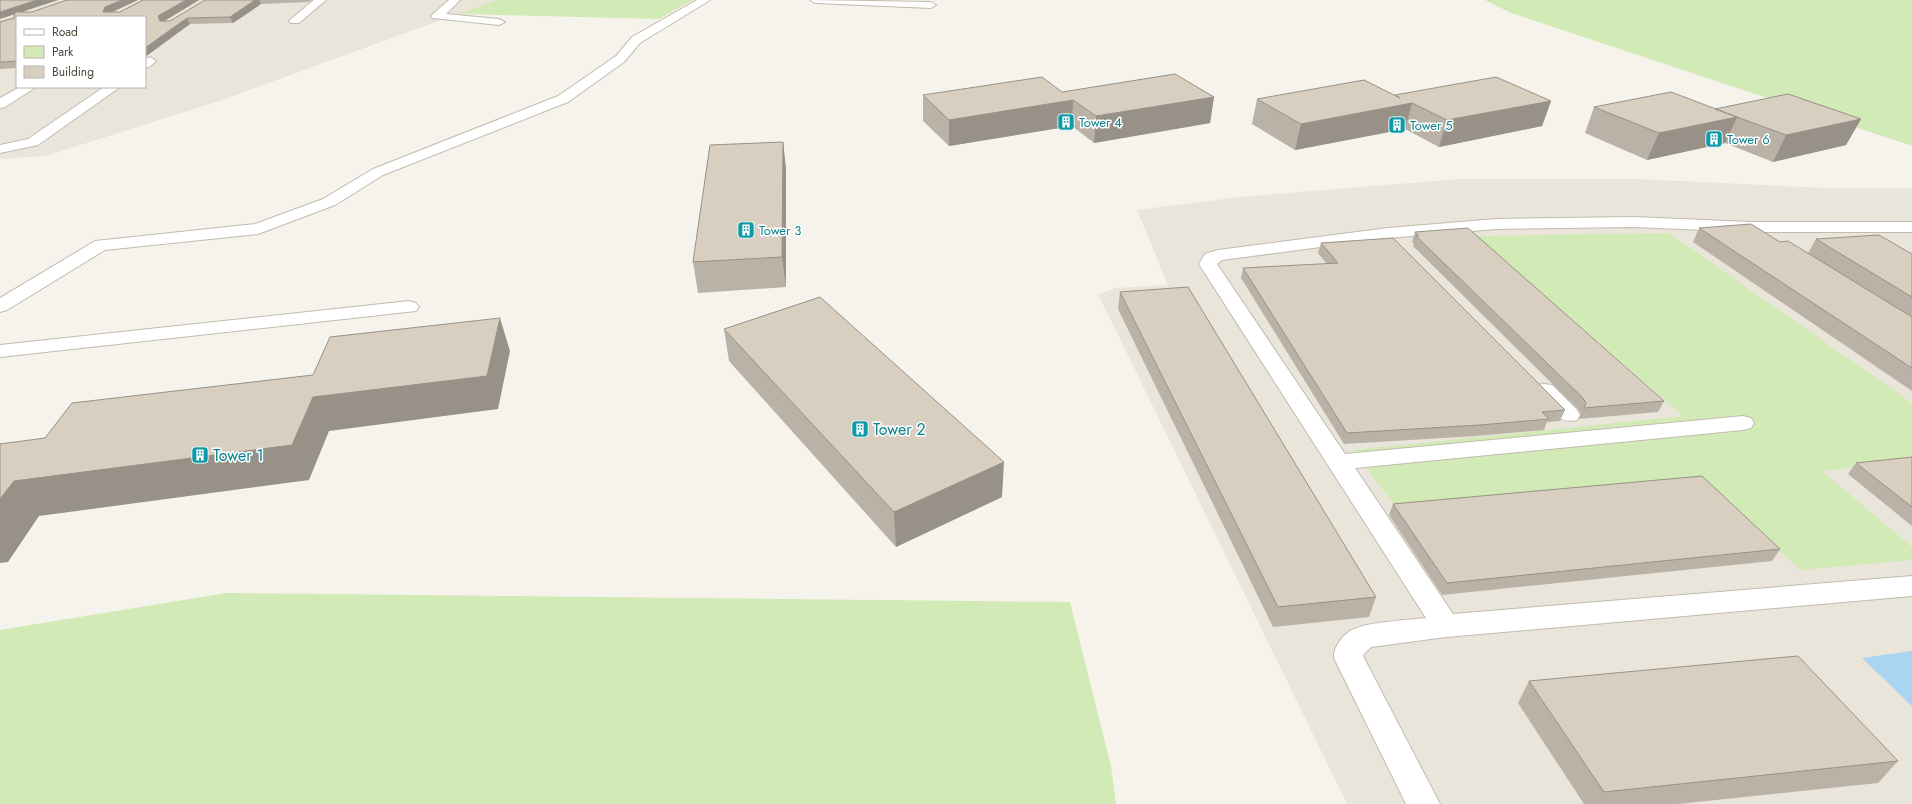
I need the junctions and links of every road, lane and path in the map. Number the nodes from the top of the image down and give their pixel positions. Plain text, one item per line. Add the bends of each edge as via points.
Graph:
1 (321, 0) edge
2 (455, 0) edge
3 (705, 0) edge
4 (815, 0) edge
5 (931, 5) dead end
6 (294, 21) dead end
7 (499, 22) dead end
8 (27, 88) edge
9 (111, 88) edge
10 (0, 104) edge
11 (0, 149) edge
12 (1750, 227) junction
13 (1912, 227) edge
14 (1388, 233) junction
15 (1777, 244) edge
16 (1404, 249) edge
17 (0, 306) edge
18 (409, 307) dead end
19 (0, 351) edge
20 (1530, 376) edge
21 (1569, 415) dead end
22 (1743, 423) dead end
23 (1338, 462) junction
24 (1912, 586) edge
25 (1446, 626) junction
26 (1423, 804) edge

1 - 6 street
2 - 7 street via 437,16
3 - 17 street via 636,40 620,59 563,99 378,172 329,202 258,229 101,245
4 - 5 street
8 - 10 street
9 - 11 street via 33,142
12 - 13 street
12 - 14 street via 1634,222 1496,224
12 - 15 street
14 - 16 street
14 - 23 street via 1218,255 1211,258 1208,264
18 - 19 street
20 - 21 street
22 - 23 street
23 - 25 street
24 - 25 street
25 - 26 street via 1363,637 1348,652 1348,658

